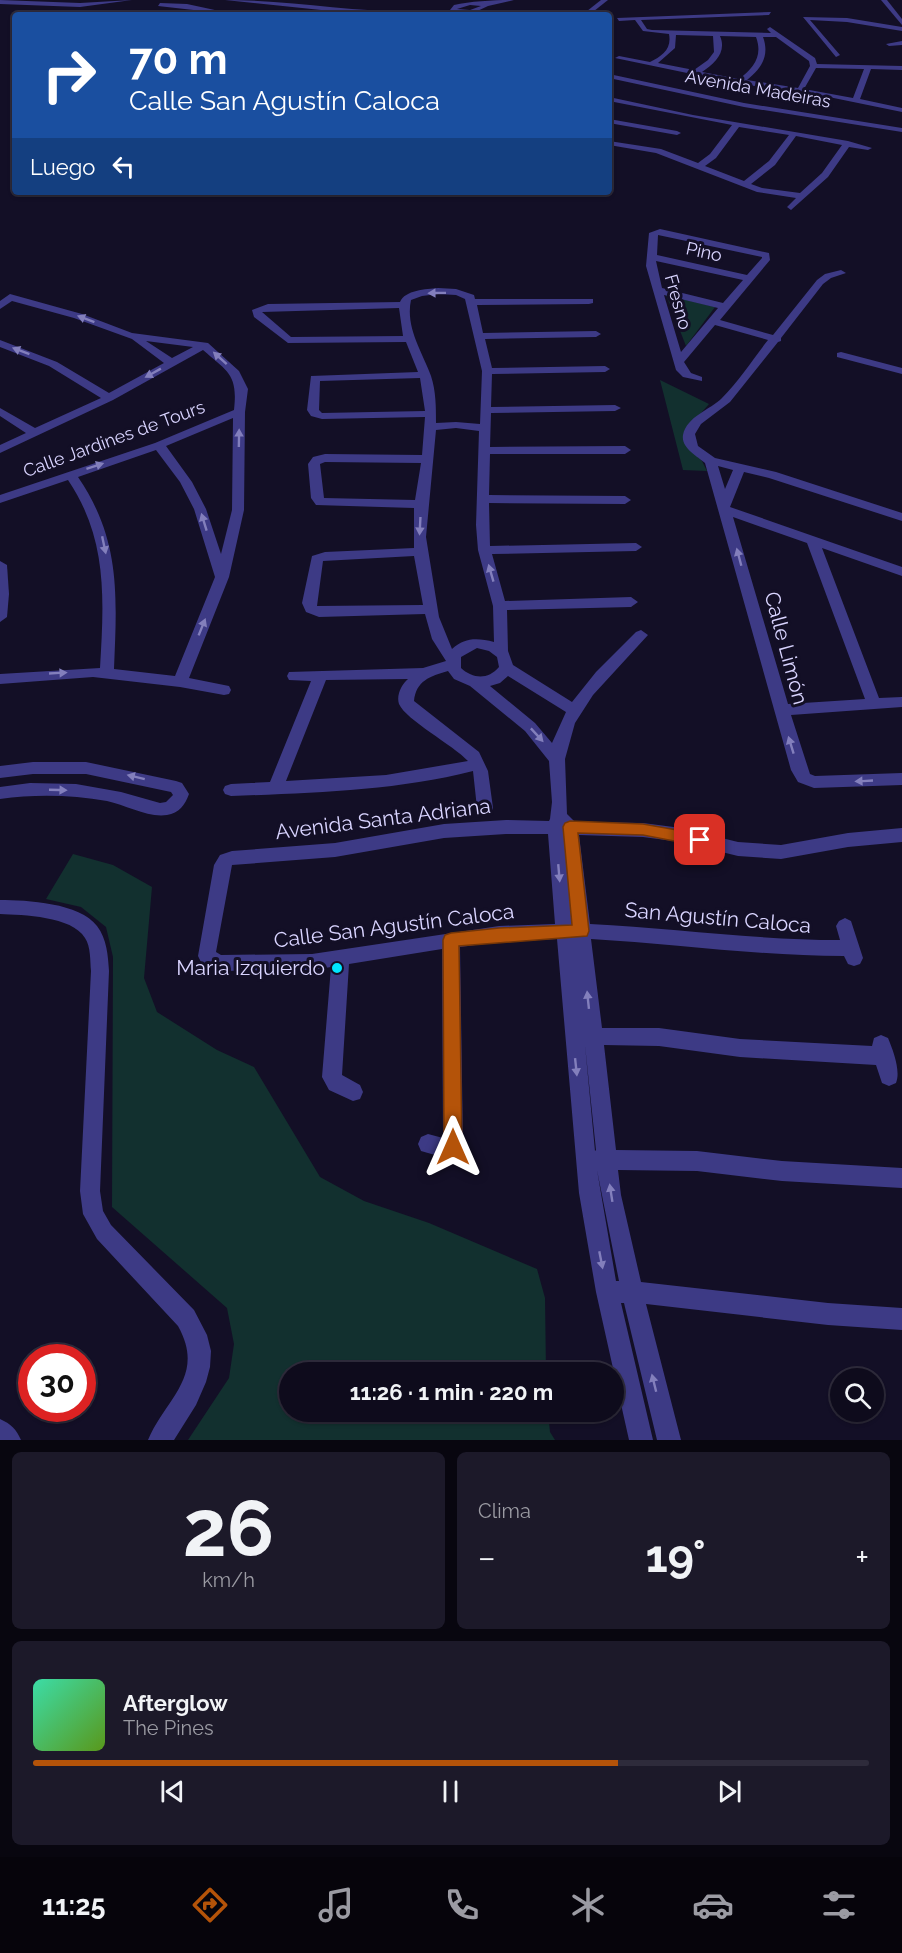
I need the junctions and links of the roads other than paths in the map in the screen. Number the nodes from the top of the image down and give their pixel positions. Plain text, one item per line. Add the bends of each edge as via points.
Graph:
1 (7, 0) edge
2 (109, 0) edge
3 (129, 0) edge
4 (260, 0) edge
5 (268, 0) edge
6 (511, 0) edge
7 (604, 0) edge
8 (884, 0) edge
9 (303, 1) edge
10 (0, 2) edge
11 (292, 2) edge
12 (479, 3) edge
13 (160, 5) dead end
14 (181, 6) junction
15 (231, 7) edge
16 (166, 12) edge
17 (207, 12) edge
18 (350, 12) edge
19 (388, 12) edge
20 (458, 12) edge
21 (589, 12) edge
22 (769, 13) dead end
23 (751, 14) junction
24 (619, 19) dead end
25 (637, 19) junction
26 (902, 23) edge
27 (902, 29) edge
28 (672, 33) junction
29 (716, 34) junction
30 (759, 35) junction
31 (778, 35) junction
32 (902, 43) edge
33 (888, 44) dead end
34 (836, 55) dead end
35 (619, 58) dead end
36 (651, 64) junction
37 (814, 66) junction
38 (868, 68) junction
39 (902, 68) edge
40 (695, 73) junction
41 (612, 77) edge
42 (743, 82) junction
43 (759, 85) junction
44 (675, 90) junction
45 (800, 90) junction
46 (691, 93) junction
47 (612, 100) edge
48 (683, 100) dead end
49 (856, 100) junction
50 (618, 101) junction
51 (660, 102) junction
52 (731, 102) junction
53 (612, 105) edge
54 (744, 105) junction
55 (902, 110) edge
56 (693, 117) junction
57 (612, 122) edge
58 (736, 125) junction
59 (902, 130) edge
60 (794, 133) junction
61 (668, 142) junction
62 (612, 143) edge
63 (848, 143) junction
64 (868, 148) dead end
65 (699, 167) junction
66 (745, 184) junction
67 (800, 196) junction
68 (791, 207) dead end
69 (652, 257) junction
70 (841, 273) dead end
71 (749, 279) junction
72 (658, 290) junction
73 (589, 301) dead end
74 (472, 302) junction
75 (403, 305) junction
76 (0, 306) edge
77 (725, 307) junction
78 (715, 319) junction
79 (596, 334) dead end
80 (130, 336) junction
81 (479, 336) junction
82 (778, 336) junction
83 (410, 339) junction
84 (0, 343) edge
85 (204, 345) junction
86 (842, 355) dead end
87 (678, 362) junction
88 (172, 363) junction
89 (605, 369) dead end
90 (487, 371) junction
91 (902, 371) edge
92 (426, 375) junction
93 (698, 379) dead end
94 (109, 398) junction
95 (615, 408) dead end
96 (486, 410) junction
97 (0, 411) edge
98 (239, 412) junction
99 (430, 420) junction
100 (486, 428) junction
101 (33, 432) junction
102 (159, 445) junction
103 (0, 449) edge
104 (625, 450) dead end
105 (484, 451) junction
106 (427, 459) junction
107 (711, 461) junction
108 (740, 467) junction
109 (70, 474) junction
110 (0, 499) edge
111 (482, 499) junction
112 (625, 500) dead end
113 (421, 504) junction
114 (725, 508) junction
115 (902, 517) edge
116 (813, 542) junction
117 (636, 547) dead end
118 (484, 550) junction
119 (419, 552) junction
120 (0, 565) edge
121 (902, 572) edge
122 (222, 577) junction
123 (631, 603) dead end
124 (500, 606) junction
125 (430, 609) junction
126 (0, 617) edge
127 (641, 635) dead end
128 (501, 651) junction
129 (452, 662) junction
130 (506, 668) junction
131 (107, 673) junction
132 (423, 673) junction
133 (294, 676) dead end
134 (320, 676) junction
135 (0, 679) edge
136 (180, 682) junction
137 (476, 682) junction
138 (224, 690) dead end
139 (902, 702) edge
140 (874, 703) junction
141 (574, 710) junction
142 (781, 710) junction
143 (557, 760) junction
144 (478, 764) junction
145 (0, 772) edge
146 (902, 779) edge
147 (276, 788) junction
148 (231, 790) dead end
149 (0, 793) edge
150 (485, 808) dead end
151 (562, 823) junction
152 (902, 835) edge
153 (0, 907) edge
154 (845, 926) dead end
155 (573, 931) junction
156 (451, 940) junction
157 (341, 957) junction
158 (212, 961) joint
159 (583, 1036) junction
160 (889, 1077) dead end
161 (353, 1092) dead end
162 (428, 1144) dead end
163 (607, 1160) junction
164 (585, 1161) junction
165 (902, 1178) edge
166 (607, 1292) junction
167 (632, 1292) junction
168 (902, 1318) edge
169 (0, 1431) edge
170 (9, 1440) edge
171 (160, 1440) edge
172 (641, 1440) edge
173 (669, 1440) edge

1 - 2 street
3 - 10 street via 80,5
4 - 15 street
5 - 11 street
6 - 12 street
7 - 21 street
8 - 26 street
9 - 11 street
9 - 19 street
11 - 15 street
11 - 18 street
12 - 20 street via 462,4
13 - 14 street
14 - 16 street
14 - 17 street
22 - 23 street
23 - 25 street
23 - 31 street
24 - 25 street
25 - 28 street via 648,31
27 - 34 street via 805,18
28 - 29 street
28 - 36 street via 670,52
29 - 30 street
29 - 40 street via 720,45 716,57
30 - 31 street
30 - 42 street via 762,58
31 - 37 street via 804,52
32 - 33 street
35 - 36 street
36 - 40 street
37 - 38 street
37 - 45 street
38 - 39 street
38 - 49 street
40 - 42 street
41 - 44 street, Avenida Madeiras
42 - 43 street
42 - 52 street
43 - 45 street
43 - 54 street
44 - 46 street, Avenida Madeiras
44 - 51 street
45 - 49 street
46 - 48 street
46 - 52 street, Avenida Madeiras
47 - 50 street
49 - 55 street
50 - 51 street
50 - 53 street
51 - 56 street
52 - 54 street, Avenida Madeiras
54 - 59 street, Avenida Madeiras
56 - 58 street
56 - 61 street
57 - 61 street
58 - 60 street
58 - 65 street via 713,156
60 - 63 street
60 - 66 street via 772,163
61 - 62 street
61 - 65 street
63 - 64 street
63 - 67 street via 817,184
65 - 66 street
66 - 67 street via 776,194
67 - 68 street
69 - 71 street, Pino
69 - 71 street, Fresno via 654,233 660,232 761,252 767,258
69 - 72 street, Fresno
70 - 82 street via 820,282
71 - 77 street
72 - 77 street
72 - 87 street, Fresno
73 - 74 street
74 -> 75 street via 459,292 420,293 406,299
74 - 81 street
75 - 83 street
75 - 83 street via 257,310 288,340
80 -> 76 street via 10,297
77 - 78 street
78 - 82 street, Fresno
78 - 87 street
79 - 81 street
80 - 85 street
80 - 88 street
81 - 90 street
82 - 107 street via 726,400 696,422 688,434 693,448
83 - 92 street
94 -> 84 street via 53,364
85 - 88 street
98 -> 85 street via 242,389 234,371
86 - 91 street
87 - 93 street, Fresno via 681,371
88 -> 94 street
89 - 90 street
90 - 96 street
92 - 99 street
92 - 99 street via 315,378 313,410 322,416
94 - 101 street
95 - 96 street
96 - 100 street
97 - 101 street
98 - 102 street, Calle Jardines de Tours
122 -> 98 street via 238,510
99 - 100 street
99 - 106 street
100 - 105 street
101 - 103 street
109 -> 102 street, Calle Jardines de Tours
122 -> 102 street via 200,509
104 - 105 street
105 - 111 street
106 - 113 street
106 - 113 street via 325,458 314,464 320,502
107 - 108 street
107 - 114 street, Calle Limón
108 - 114 street
108 - 115 street
109 - 110 street, Calle Jardines de Tours
109 -> 131 street via 85,493 105,545 109,579
111 - 112 street
111 - 118 street
113 -> 119 street
114 - 116 street
142 -> 114 street, Calle Limón
116 - 121 street
116 - 140 street
117 - 118 street
124 -> 118 street
119 - 125 street
119 - 125 street via 317,559 309,603 311,609 319,612
120 - 126 street
136 -> 122 street
123 - 124 street
124 - 128 street
125 - 129 street via 438,640
127 - 141 street
128 - 129 street via 486,644 469,645 461,648
128 - 130 street
129 - 132 street
129 - 137 street via 462,678
130 - 137 street via 495,679
130 - 141 street
135 -> 131 street
131 - 136 street
132 - 134 street
132 - 144 street via 408,687 406,702 420,717 451,736
133 - 134 street
134 - 147 street
136 - 138 street
137 -> 143 street via 530,728
139 - 140 street
140 - 142 street
141 - 143 street via 561,738
146 -> 142 street, Calle Limón via 826,783 804,778
143 - 151 street
144 - 147 street via 454,771 368,782
144 - 150 street
149 -> 145 street via 82,791 159,809 170,808 181,794 176,787 86,768
147 - 148 street
151 - 152 street, Avenida Santa Adriana via 681,835 738,849 781,852
151 - 155 street
151 - 158 street, Avenida Santa Adriana via 444,831 360,847 226,860 207,956
153 - 171 street via 29,907 64,915 89,928 98,946 90,1191 93,1214 104,1232 186,1318 200,1343 200,1365 194,1386
154 - 155 street, San Agustín Caloca via 852,953
155 - 156 street, Calle San Agustín Caloca
155 - 159 street
156 - 157 street, Calle San Agustín Caloca
156 - 162 street via 453,1147
157 - 158 street, Calle San Agustín Caloca via 283,963
157 - 161 street via 332,1077
159 - 160 street via 659,1037 740,1048 882,1050
159 - 163 street
159 -> 164 street
163 - 164 street
163 - 165 street via 697,1161 782,1172
167 -> 163 street
164 -> 166 street
166 - 167 street
166 - 172 street
167 - 168 street via 860,1317
173 -> 167 street
169 - 170 street

